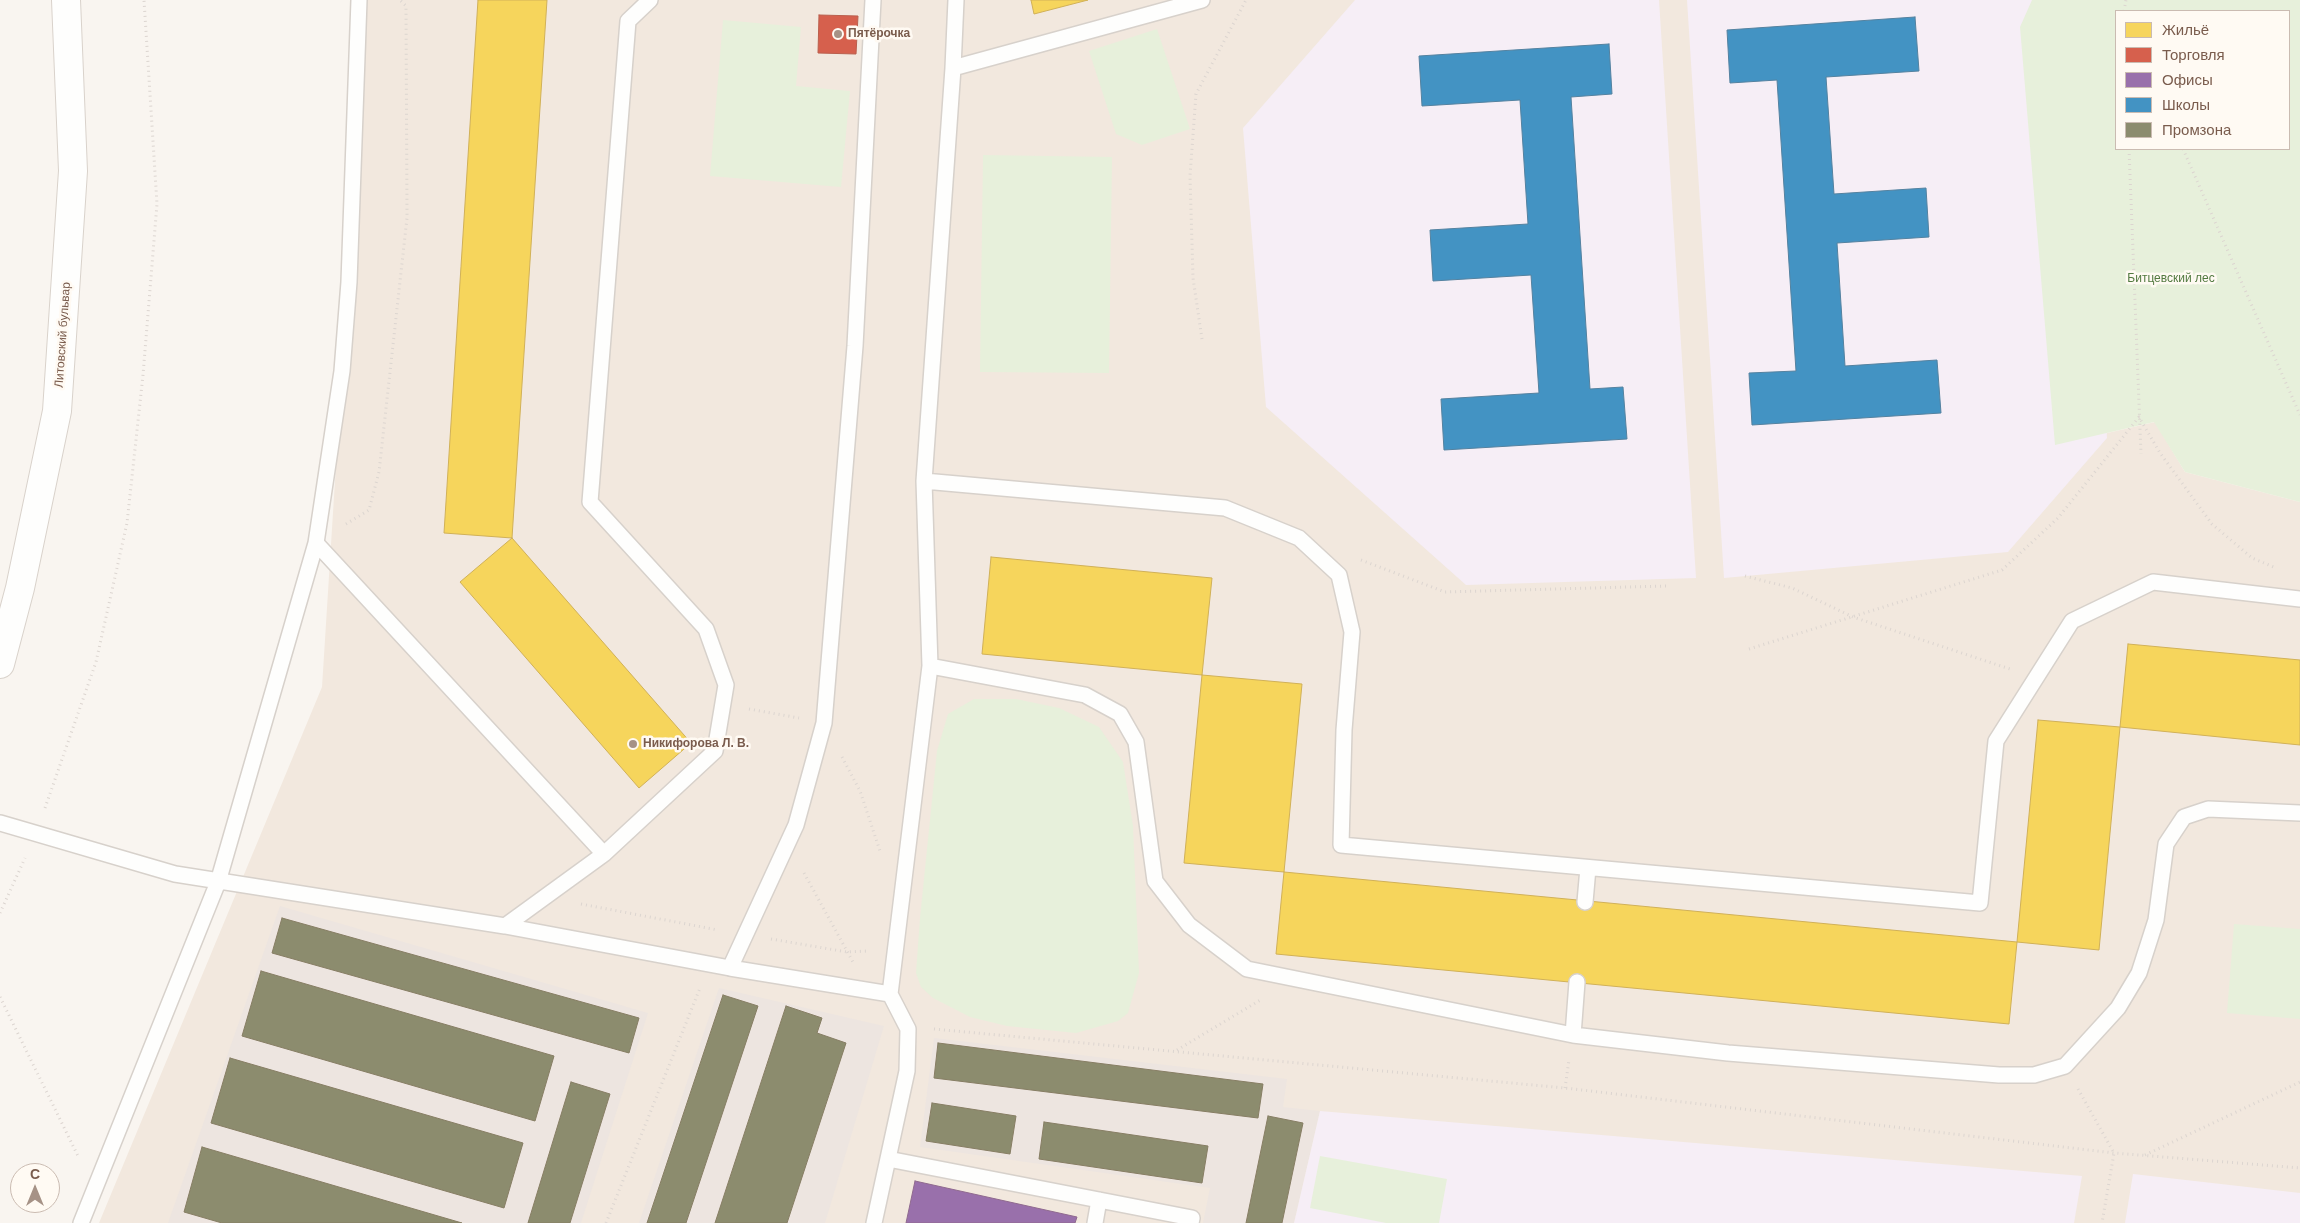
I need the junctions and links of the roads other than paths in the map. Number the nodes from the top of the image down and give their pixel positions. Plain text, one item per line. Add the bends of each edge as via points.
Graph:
1 (66, 0) edge
2 (358, 0) edge
3 (650, 0) edge
4 (873, 0) edge
5 (956, 0) edge
6 (1202, 0) edge
7 (953, 68) junction
8 (924, 481) junction
9 (316, 543) junction
10 (2300, 599) edge
11 (2, 653) edge
12 (930, 666) junction
13 (2300, 813) edge
14 (0, 823) edge
15 (604, 854) junction
16 (1588, 868) junction
17 (218, 882) junction
18 (1585, 902) dead end
19 (506, 926) junction
20 (730, 968) junction
21 (1577, 982) dead end
22 (890, 994) junction
23 (1573, 1035) junction
24 (888, 1159) junction
25 (1099, 1200) junction
26 (81, 1223) edge
27 (874, 1223) edge
28 (1095, 1223) edge
29 (1191, 1223) edge

1 - 11 main road, Литовский бульвар via 73,170 57,411 20,588
2 - 9 lane via 342,370
3 - 15 lane via 628,21 590,502 706,629 726,685 715,751
4 - 20 lane via 855,346 824,723 796,825
5 - 7 lane
6 - 7 lane
7 - 8 lane
8 - 12 lane
8 - 16 lane via 1225,508 1299,538 1339,575 1352,632 1344,730 1341,845
9 - 15 lane
9 - 17 lane
10 - 16 lane via 2153,582 2072,621 1996,741 1980,903
12 - 22 lane
12 - 23 lane via 1086,695 1120,714 1136,742 1155,881 1189,925 1247,969
13 - 23 lane via 2208,809 2184,817 2166,844 2156,920 2139,974 2118,1008 2065,1066 2034,1075 1999,1075 1728,1053
14 - 17 lane via 175,874
15 - 19 lane
16 - 18 lane
17 - 19 lane
17 - 26 lane
19 - 20 lane
20 - 22 lane
21 - 23 lane
22 - 24 lane via 908,1029 907,1070
24 - 25 lane
24 - 27 lane
25 - 28 lane
25 - 29 lane via 1192,1218

